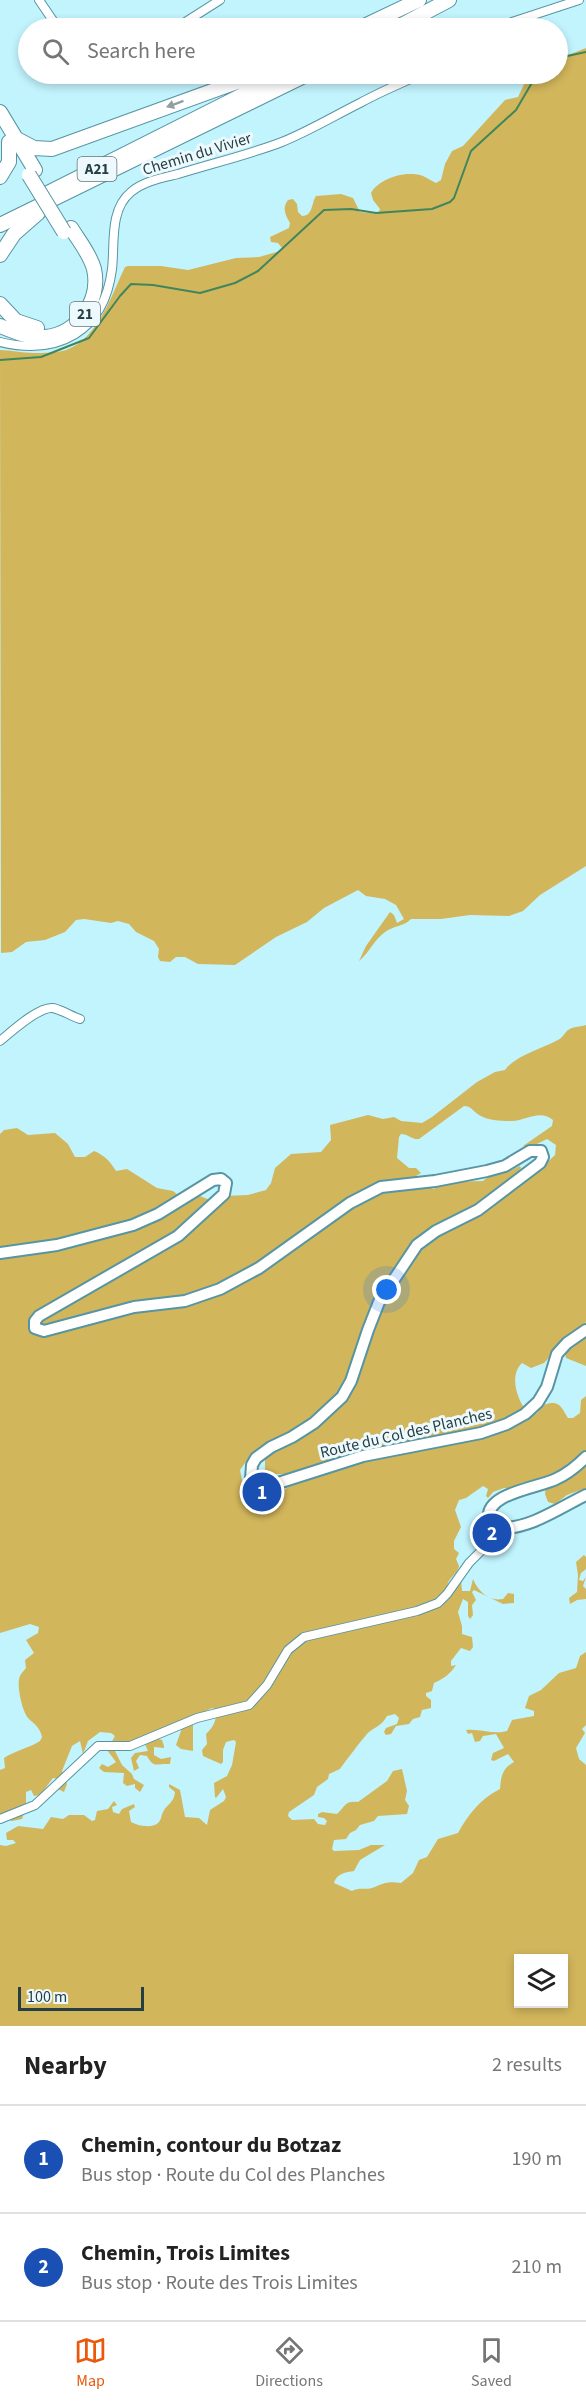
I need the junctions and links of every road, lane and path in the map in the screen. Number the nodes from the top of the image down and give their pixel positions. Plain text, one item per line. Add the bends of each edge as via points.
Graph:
1 (39, 0) edge
2 (220, 0) edge
3 (420, 0) edge
4 (449, 0) edge
5 (579, 0) edge
6 (51, 18) edge
7 (192, 18) edge
8 (381, 18) edge
9 (387, 18) edge
10 (415, 18) edge
11 (521, 18) edge
12 (231, 84) edge
13 (266, 84) edge
14 (286, 84) edge
15 (401, 84) edge
16 (0, 112) edge
17 (196, 124) junction
18 (0, 127) edge
19 (12, 140) junction
20 (0, 177) edge
21 (69, 193) junction
22 (0, 216) edge
23 (0, 225) edge
24 (68, 230) junction
25 (0, 255) edge
26 (0, 304) edge
27 (0, 326) edge
28 (0, 342) edge
29 (80, 1019) dead end
30 (0, 1041) edge
31 (0, 1253) edge
32 (586, 1330) edge
33 (586, 1457) edge
34 (586, 1495) edge
35 (501, 1528) junction
36 (0, 1819) edge

1 - 6 street
2 - 7 street
3 - 8 highway
3 - 9 highway
4 - 10 highway
5 - 11 street
12 -> 19 highway via 52,149 37,149
13 - 17 highway, A21
14 - 17 highway, A21
15 - 28 street, Chemin du Vivier via 283,141 135,189 123,201 117,216 109,283 88,325 48,346
16 - 19 highway
17 - 21 highway, A21
17 - 22 highway, A21
18 - 19 highway
19 - 20 highway via 9,162
19 - 24 highway, bridge
21 - 23 highway, A21
21 - 25 highway via 21,227
24 - 26 highway via 86,275 85,294 76,311 60,324 37,328 16,321
24 - 27 highway, 21 via 93,267 94,290 87,310 73,326 48,336 23,335
29 - 30 street via 48,1008
31 - 32 street, Route du Col des Planches via 57,1245 133,1225 213,1180 226,1183 224,1194 178,1236 39,1316 35,1328 44,1331 141,1306 185,1301 220,1288 271,1260 350,1203 381,1186 487,1171 505,1166 530,1151 541,1151 540,1163 473,1214 436,1231 417,1245 379,1302 342,1397 314,1423 256,1458 251,1475 253,1482 261,1485 363,1456 481,1433 507,1424 538,1402 547,1387 556,1354
33 - 35 street via 557,1479 495,1502 489,1520
34 - 35 street via 536,1519
35 - 36 street via 438,1603 304,1637 288,1650 267,1685 249,1705 205,1715 127,1747 98,1746 35,1805

